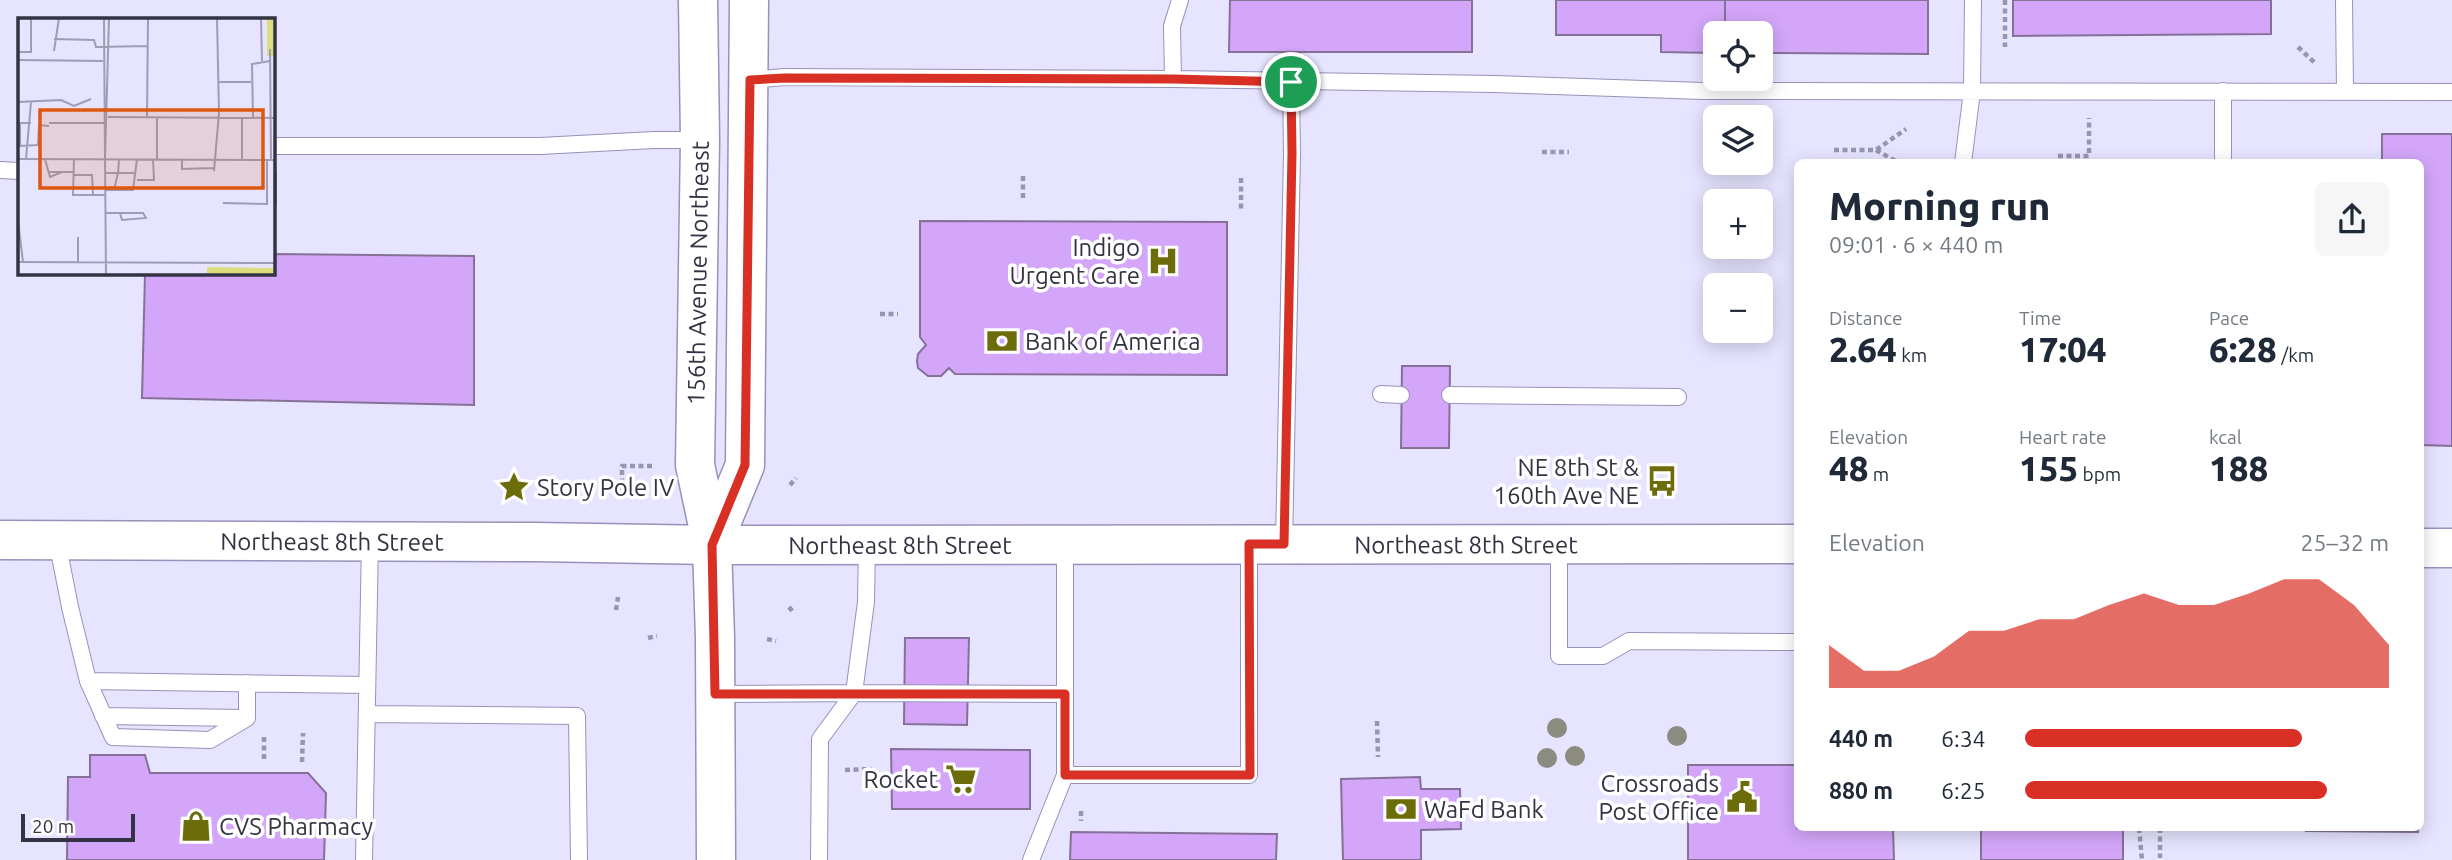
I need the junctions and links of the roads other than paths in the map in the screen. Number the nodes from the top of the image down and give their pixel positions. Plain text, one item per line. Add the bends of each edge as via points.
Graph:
1 (698, 0) edge
2 (749, 0) edge
3 (1180, 0) edge
4 (1973, 0) edge
5 (2344, 0) edge
6 (1173, 79) junction
7 (750, 80) junction
8 (1291, 82) junction
9 (1972, 91) junction
10 (2223, 91) junction
11 (2345, 91) junction
12 (2452, 92) edge
13 (700, 140) junction
14 (275, 146) edge
15 (1964, 159) edge
16 (2223, 159) edge
17 (0, 170) edge
18 (18, 171) edge
19 (1381, 394) dead end
20 (1401, 395) dead end
21 (1450, 395) dead end
22 (1678, 397) dead end
23 (0, 540) edge
24 (57, 540) junction
25 (370, 541) junction
26 (1266, 544) junction
27 (1559, 544) junction
28 (1794, 544) edge
29 (712, 545) junction
30 (867, 545) junction
31 (1065, 545) junction
32 (2424, 548) edge
33 (2452, 548) edge
34 (1794, 642) edge
35 (88, 681) junction
36 (247, 684) junction
37 (368, 685) junction
38 (854, 693) junction
39 (715, 694) junction
40 (1065, 694) junction
41 (367, 714) junction
42 (1065, 775) junction
43 (364, 860) edge
44 (579, 860) edge
45 (716, 860) edge
46 (819, 860) edge
47 (1031, 860) edge

1 - 13 main road, 156th Avenue Northeast
2 - 7 main road, 156th Avenue Northeast
3 - 6 lane via 1172,26
4 - 9 lane
5 - 11 lane
6 - 7 lane
6 - 8 lane
7 - 29 main road, 156th Avenue Northeast via 745,465
8 - 9 lane via 1704,91
8 - 26 lane via 1292,154
9 - 10 lane
9 - 15 lane
10 - 11 lane
10 - 16 lane
11 - 12 lane
13 - 14 lane via 540,146
13 - 29 main road, 156th Avenue Northeast via 695,465
17 - 18 lane
19 - 20 lane
21 - 22 lane
23 - 24 main road, Northeast 8th Street
24 - 25 main road, Northeast 8th Street
24 - 35 lane
25 - 29 main road, Northeast 8th Street
25 - 37 lane
26 - 27 main road, Northeast 8th Street
26 - 31 main road, Northeast 8th Street
26 - 42 lane via 1250,775
27 - 28 main road, Northeast 8th Street
27 - 34 lane via 1559,656 1604,656 1629,641
29 - 30 main road, Northeast 8th Street
29 - 39 main road, 156th Avenue Northeast
30 - 31 main road, Northeast 8th Street
30 - 38 lane via 866,602
31 - 40 lane
32 - 33 main road
35 - 36 lane
35 - 36 lane via 113,737 210,740 247,718
36 - 37 lane
37 - 41 lane
38 - 39 lane
38 - 40 lane
38 - 46 lane via 820,739
39 - 45 main road, 156th Avenue Northeast
40 - 42 lane
41 - 43 lane
41 - 44 lane via 577,716
42 - 47 lane

